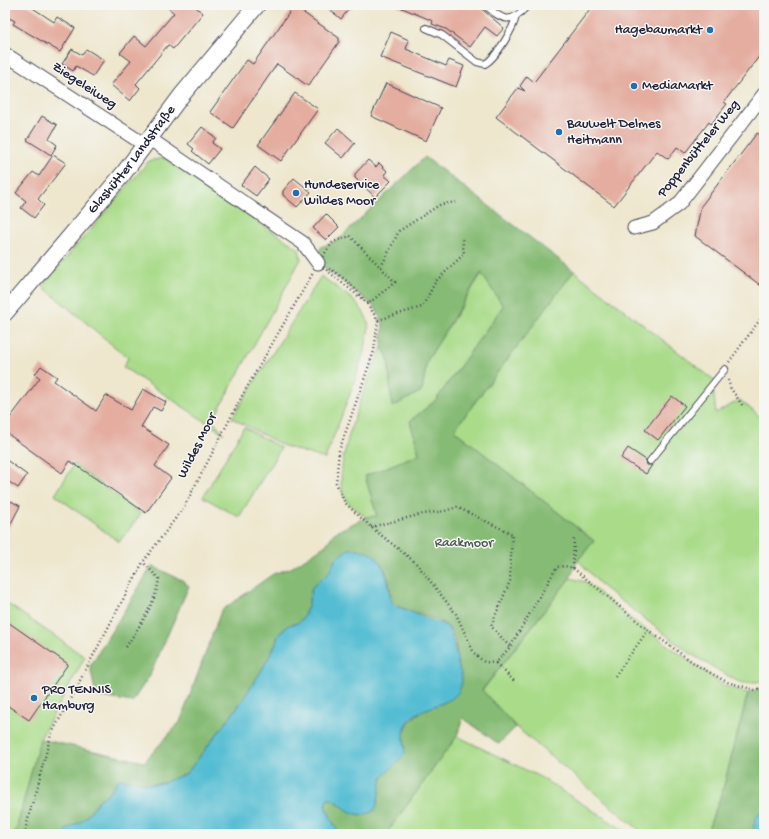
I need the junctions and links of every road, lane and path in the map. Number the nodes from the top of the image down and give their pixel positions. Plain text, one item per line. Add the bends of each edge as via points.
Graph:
1 (257, 5) edge
2 (485, 5) edge
3 (528, 5) edge
4 (516, 16) junction
5 (426, 28) dead end
6 (5, 54) edge
7 (764, 94) edge
8 (147, 142) junction
9 (457, 202) dead end
10 (634, 228) dead end
11 (462, 237) dead end
12 (318, 263) junction
13 (381, 267) junction
14 (368, 304) junction
15 (5, 313) edge
16 (764, 314) edge
17 (378, 320) junction
18 (725, 369) junction
19 (743, 406) dead end
20 (650, 461) dead end
21 (371, 527) junction
22 (574, 537) dead end
23 (143, 562) junction
24 (573, 568) junction
25 (648, 630) junction
26 (126, 647) dead end
27 (510, 647) junction
28 (496, 663) junction
29 (616, 676) dead end
30 (515, 682) dead end
31 (764, 687) edge
32 (24, 834) edge

1 - 8 street, Glashütter Landstraße via 180,96
2 - 4 lane via 502,18
3 - 4 lane
4 - 5 lane via 505,40 492,59 485,64 477,62 442,35
6 - 8 street, Ziegeleiweg
7 - 10 street, Poppenbütteler Weg via 679,204 653,223
8 - 12 street via 303,243
8 - 15 street, Glashütter Landstraße
9 - 13 path via 442,204 399,231
11 - 17 path via 464,254 436,281 422,307
12 - 13 path, Wildes Moor via 333,242 350,236
12 - 14 path via 352,285
12 - 23 path, Wildes Moor via 242,396 184,507
13 - 14 path via 395,282
14 - 17 path
16 - 18 path
17 - 21 path via 374,351 340,451 336,483 345,503
18 - 19 path via 731,389
18 - 20 lane
21 - 27 path via 457,507 512,534 510,581 491,626
21 - 28 path via 416,563 456,614 474,653 484,662
22 - 24 path
23 - 26 path via 159,579 149,610
23 - 32 path, Wildes Moor via 50,735
24 - 25 path
24 - 27 path via 557,567
25 - 29 path
25 - 31 path via 698,666 727,682 755,690
27 - 28 path
28 - 30 path

